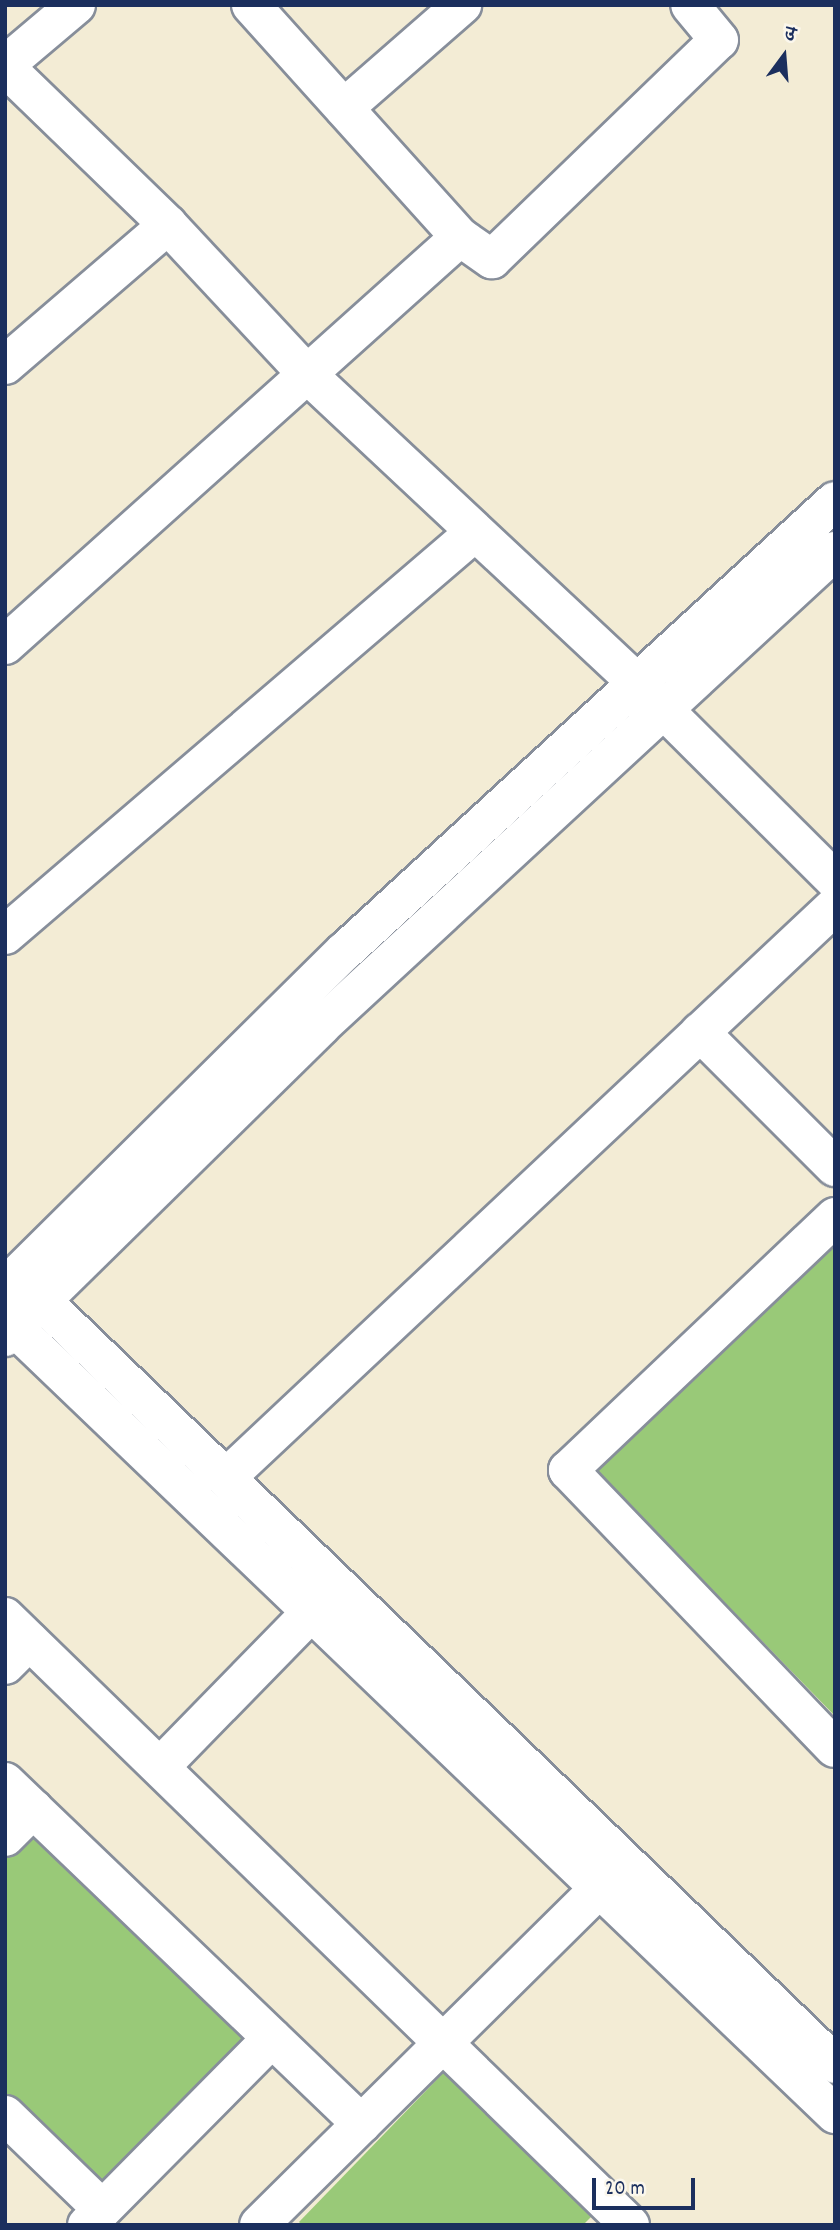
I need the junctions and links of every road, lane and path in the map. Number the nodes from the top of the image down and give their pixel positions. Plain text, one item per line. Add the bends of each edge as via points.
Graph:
1 (76, 5) edge
2 (251, 5) edge
3 (462, 5) edge
4 (690, 5) edge
5 (5, 66) edge
6 (344, 108) junction
7 (168, 225) junction
8 (460, 237) junction
9 (5, 365) edge
10 (307, 374) junction
11 (835, 501) edge
12 (475, 532) junction
13 (835, 551) edge
14 (5, 645) edge
15 (650, 696) junction
16 (835, 880) edge
17 (835, 906) edge
18 (5, 935) edge
19 (700, 1032) junction
20 (835, 1167) edge
21 (835, 1217) edge
22 (5, 1287) edge
23 (14, 1314) edge
24 (228, 1476) junction
25 (310, 1612) junction
26 (13, 1641) edge
27 (835, 1748) edge
28 (160, 1767) junction
29 (5, 1782) edge
30 (33, 1809) junction
31 (5, 1837) edge
32 (626, 1862) junction
33 (600, 1888) junction
34 (272, 2038) junction
35 (444, 2042) junction
36 (835, 2064) edge
37 (835, 2114) edge
38 (5, 2115) edge
39 (362, 2124) junction
40 (94, 2217) edge
41 (620, 2221) edge
42 (267, 2222) edge

1 - 5 street
2 - 6 street
3 - 6 street
4 - 8 street via 719,40 492,259
5 - 7 street
6 - 8 street
7 - 9 street
7 - 10 street
8 - 10 street
10 - 12 street
10 - 14 street
11 - 15 street
12 - 15 street
12 - 18 street
13 - 15 street
15 - 16 street
15 - 22 street via 345,951
15 - 23 street via 321,1026
17 - 19 street
19 - 20 street
19 - 24 street
21 - 27 street via 568,1470
23 - 24 street
23 - 25 street
24 - 32 street
25 - 28 street
25 - 33 street
26 - 28 street
28 - 35 street
29 - 30 street
30 - 31 street
30 - 34 street
32 - 33 street
32 - 36 street
33 - 35 street
33 - 37 street
34 - 39 street
34 - 40 street
35 - 39 street
35 - 41 street
38 - 40 street
39 - 42 street

